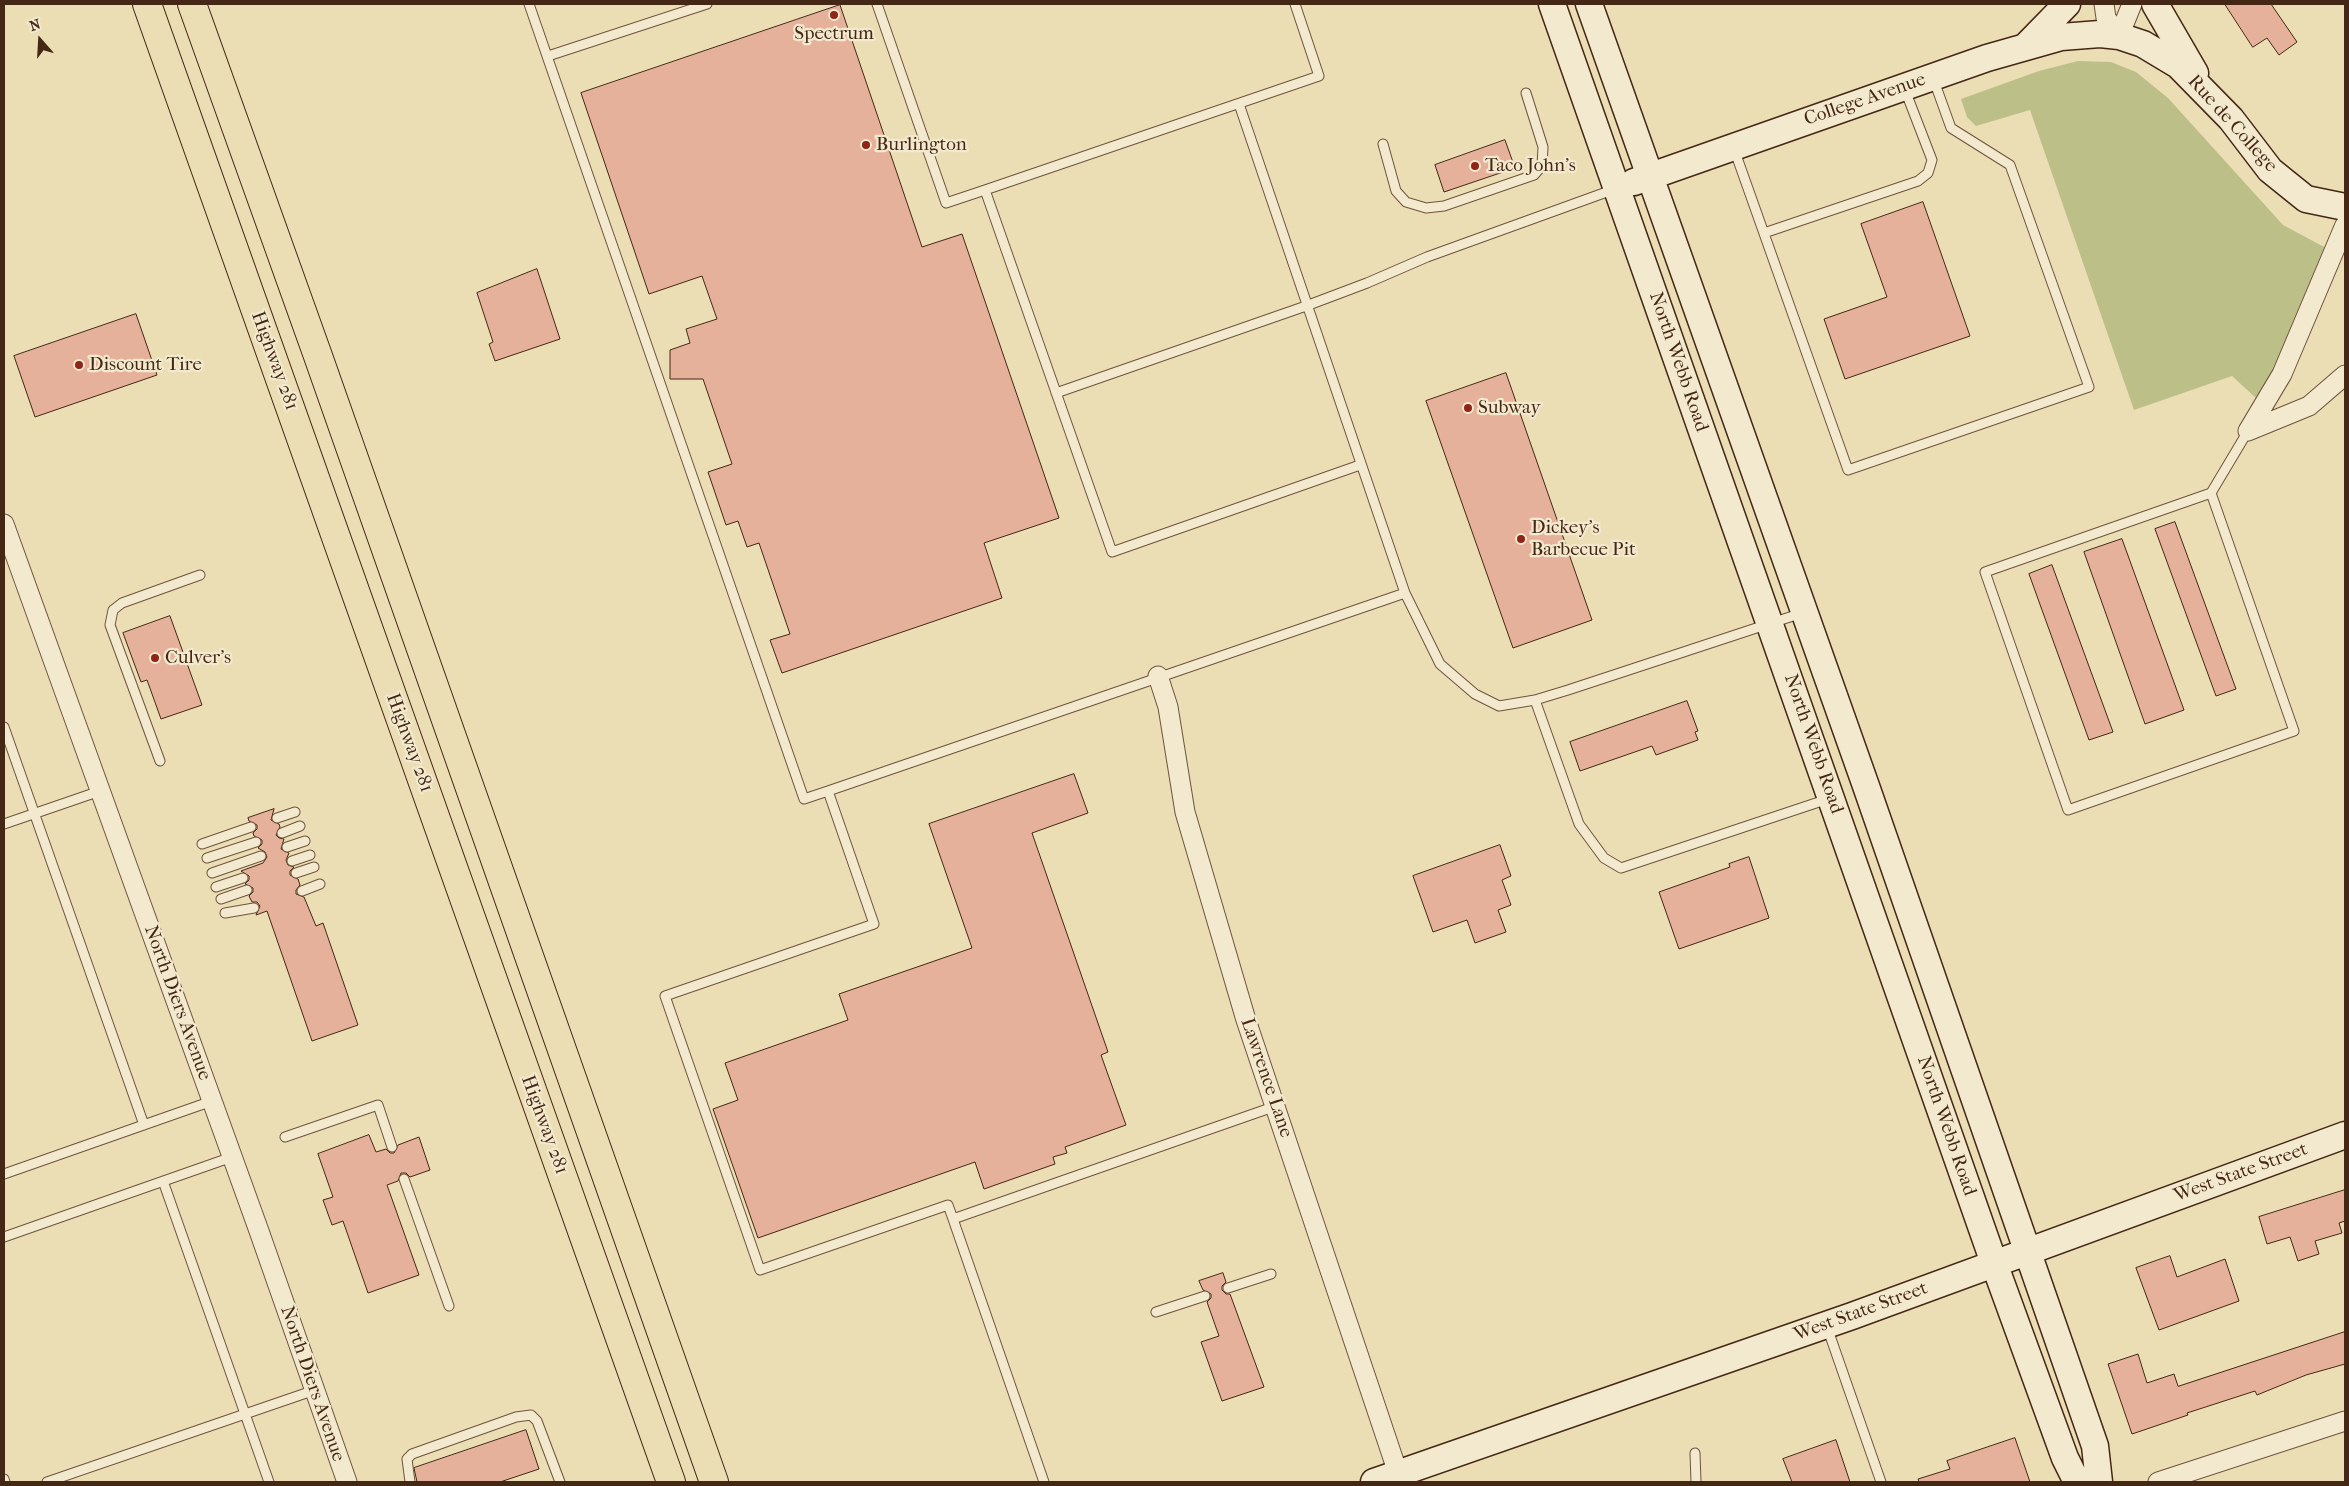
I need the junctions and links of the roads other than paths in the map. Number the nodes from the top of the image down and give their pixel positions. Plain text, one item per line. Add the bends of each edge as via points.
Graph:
1 (147, 4) edge
2 (192, 4) edge
3 (529, 4) edge
4 (707, 4) edge
5 (877, 4) edge
6 (1295, 4) edge
7 (1552, 4) edge
8 (1589, 4) edge
9 (2067, 4) edge
10 (2104, 4) edge
11 (2132, 4) edge
12 (2155, 4) edge
13 (2119, 36) junction
14 (2026, 46) junction
15 (548, 56) junction
16 (1933, 76) junction
17 (1904, 86) junction
18 (2205, 91) junction
19 (1526, 93) dead end
20 (1238, 104) junction
21 (1382, 144) dead end
22 (1733, 147) junction
23 (1650, 176) junction
24 (1617, 188) junction
25 (985, 190) junction
26 (2345, 207) edge
27 (2345, 225) edge
28 (1764, 233) junction
29 (1306, 306) junction
30 (2345, 375) edge
31 (1056, 394) junction
32 (2248, 431) junction
33 (1360, 465) junction
34 (2211, 494) junction
35 (4, 524) edge
36 (200, 575) dead end
37 (1405, 593) junction
38 (1804, 612) junction
39 (1771, 623) junction
40 (1158, 676) junction
41 (1535, 700) junction
42 (4, 727) edge
43 (160, 761) dead end
44 (100, 791) junction
45 (828, 791) junction
46 (1832, 797) junction
47 (296, 812) dead end
48 (34, 814) junction
49 (277, 818) dead end
50 (4, 824) edge
51 (300, 826) dead end
52 (251, 827) dead end
53 (282, 833) dead end
54 (305, 841) dead end
55 (256, 842) dead end
56 (202, 844) dead end
57 (287, 847) dead end
58 (310, 855) dead end
59 (261, 856) dead end
60 (207, 858) dead end
61 (292, 861) dead end
62 (314, 867) dead end
63 (212, 873) dead end
64 (296, 873) dead end
65 (243, 878) dead end
66 (320, 884) dead end
67 (216, 887) dead end
68 (248, 890) dead end
69 (302, 891) dead end
70 (220, 899) dead end
71 (254, 908) dead end
72 (225, 912) dead end
73 (212, 1101) junction
74 (1276, 1106) junction
75 (144, 1125) junction
76 (2345, 1135) edge
77 (286, 1137) dead end
78 (392, 1147) dead end
79 (232, 1157) junction
80 (4, 1174) edge
81 (404, 1179) dead end
82 (163, 1182) junction
83 (953, 1219) junction
84 (4, 1237) edge
85 (2029, 1251) junction
86 (1994, 1263) junction
87 (1271, 1274) dead end
88 (1228, 1288) dead end
89 (1205, 1296) dead end
90 (448, 1306) dead end
91 (1156, 1312) dead end
92 (1826, 1325) junction
93 (314, 1390) junction
94 (245, 1414) junction
95 (2345, 1421) edge
96 (1695, 1453) dead end
97 (1391, 1480) edge
98 (47, 1482) edge
99 (269, 1482) edge
100 (346, 1482) edge
101 (410, 1482) edge
102 (560, 1482) edge
103 (671, 1482) edge
104 (714, 1482) edge
105 (1044, 1482) edge
106 (1696, 1482) edge
107 (1881, 1482) edge
108 (2077, 1482) edge
109 (2099, 1482) edge
110 (2158, 1482) edge

1 - 103 highway, Highway 281
2 - 104 highway
3 - 15 lane
4 - 15 lane
5 - 25 lane via 946,203
6 - 20 lane via 1320,76
7 - 24 main road, North Webb Road
8 - 23 main road, North Webb Road
9 - 14 main road
10 - 13 street via 2106,18
11 - 13 street
12 - 18 main road
13 - 14 main road, College Avenue via 2075,35
13 - 18 main road, Rue de College via 2155,50 2178,65
14 - 16 main road, College Avenue
15 - 45 lane via 804,799
16 - 17 main road, College Avenue
16 - 28 lane via 1951,128 2010,165 2089,387 1848,470
17 - 22 main road, College Avenue
17 - 28 lane via 1932,160 1928,174
18 - 26 main road, Rue de College via 2270,170 2306,199
19 - 21 lane via 1543,147 1542,166 1534,175 1444,206 1426,208 1406,202 1396,191
20 - 25 lane
20 - 29 lane
22 - 23 main road, College Avenue
22 - 28 lane
23 - 24 main road, College Avenue
23 - 38 main road, North Webb Road
24 - 29 lane via 1427,257
24 - 39 main road, North Webb Road
25 - 31 lane
27 - 32 street via 2282,374
29 - 31 lane
29 - 33 lane
30 - 32 street via 2309,406
31 - 33 lane via 1112,552
32 - 34 lane
33 - 37 lane
34 - 34 lane via 2294,731 2068,810 1985,572
35 - 44 street, North Diers Avenue
36 - 43 lane via 122,602 113,610 110,625
37 - 40 lane
37 - 41 lane via 1440,664 1475,694 1499,706
38 - 39 lane
38 - 85 main road, North Webb Road
39 - 41 lane
39 - 46 main road, North Webb Road
40 - 45 lane
40 - 74 street, Lawrence Lane via 1168,707 1185,812 1246,1020
41 - 46 lane via 1579,824 1604,858 1621,868
42 - 48 lane
44 - 48 lane
44 - 73 street, North Diers Avenue
45 - 83 lane via 874,924 665,996 760,1270 948,1205
46 - 86 main road, North Webb Road
47 - 49 lane
48 - 50 lane
48 - 75 lane
51 - 53 lane
52 - 56 lane
54 - 57 lane
55 - 60 lane
58 - 61 lane
59 - 63 lane
62 - 64 lane
65 - 67 lane
66 - 69 lane
68 - 70 lane
71 - 72 lane
73 - 75 lane
73 - 79 street, North Diers Avenue
74 - 83 lane
74 - 97 street, Lawrence Lane
75 - 80 lane
76 - 85 main road, West State Street
77 - 78 lane via 378,1105
79 - 82 lane
79 - 93 street, North Diers Avenue
81 - 90 lane
82 - 84 lane
82 - 94 lane
83 - 105 lane
85 - 86 main road, West State Street
85 - 109 main road, North Webb Road via 2095,1446
86 - 92 main road, West State Street
86 - 108 main road, North Webb Road via 2064,1458
87 - 88 lane
89 - 91 lane
92 - 97 main road, West State Street
92 - 107 lane
93 - 94 lane
93 - 100 street, North Diers Avenue
94 - 98 lane
94 - 99 lane
95 - 110 street
96 - 106 lane
101 - 102 lane via 407,1459 412,1454 516,1417 531,1415 537,1421

